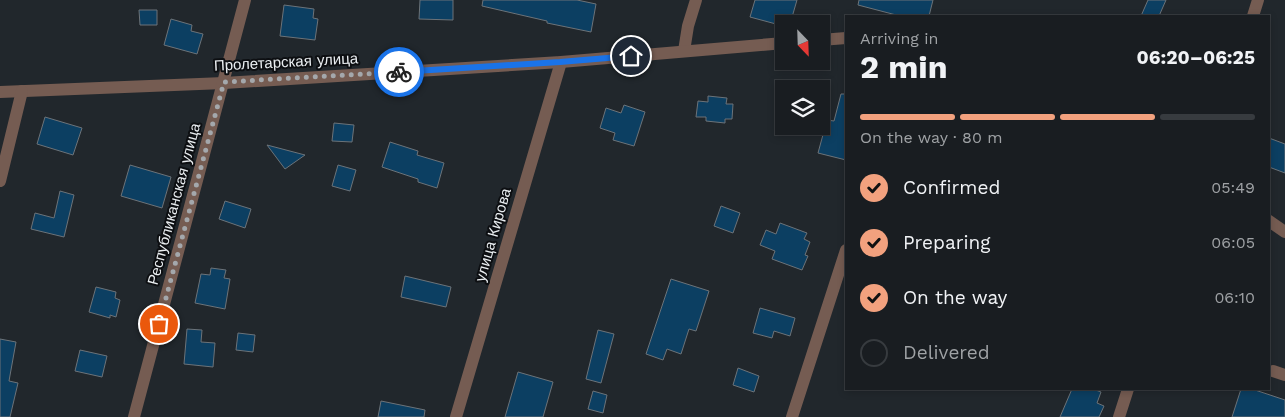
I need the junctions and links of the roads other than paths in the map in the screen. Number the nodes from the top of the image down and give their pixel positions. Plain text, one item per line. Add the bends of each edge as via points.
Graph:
1 (245, 0) edge
2 (696, 0) edge
3 (1258, 0) edge
4 (1253, 15) edge
5 (845, 38) edge
6 (830, 39) edge
7 (775, 44) edge
8 (684, 50) junction
9 (560, 62) junction
10 (224, 82) junction
11 (22, 91) junction
12 (0, 92) edge
13 (0, 181) edge
14 (1270, 222) edge
15 (1285, 232) edge
16 (845, 253) edge
17 (1273, 371) dead end
18 (1285, 375) edge
19 (1128, 390) edge
20 (134, 417) edge
21 (456, 417) edge
22 (792, 417) edge
23 (1119, 417) edge

1 - 10 street, Республиканская улица
2 - 8 street
3 - 4 street
5 - 6 street
7 - 8 street, Пролетарская улица
8 - 9 street, Пролетарская улица
9 - 10 street, Пролетарская улица
9 - 21 street, улица Кирова
10 - 11 street, Пролетарская улица
10 - 20 street, Республиканская улица
11 - 12 street, Пролетарская улица
11 - 13 street
14 - 15 street
16 - 22 street
17 - 18 street
19 - 23 street

